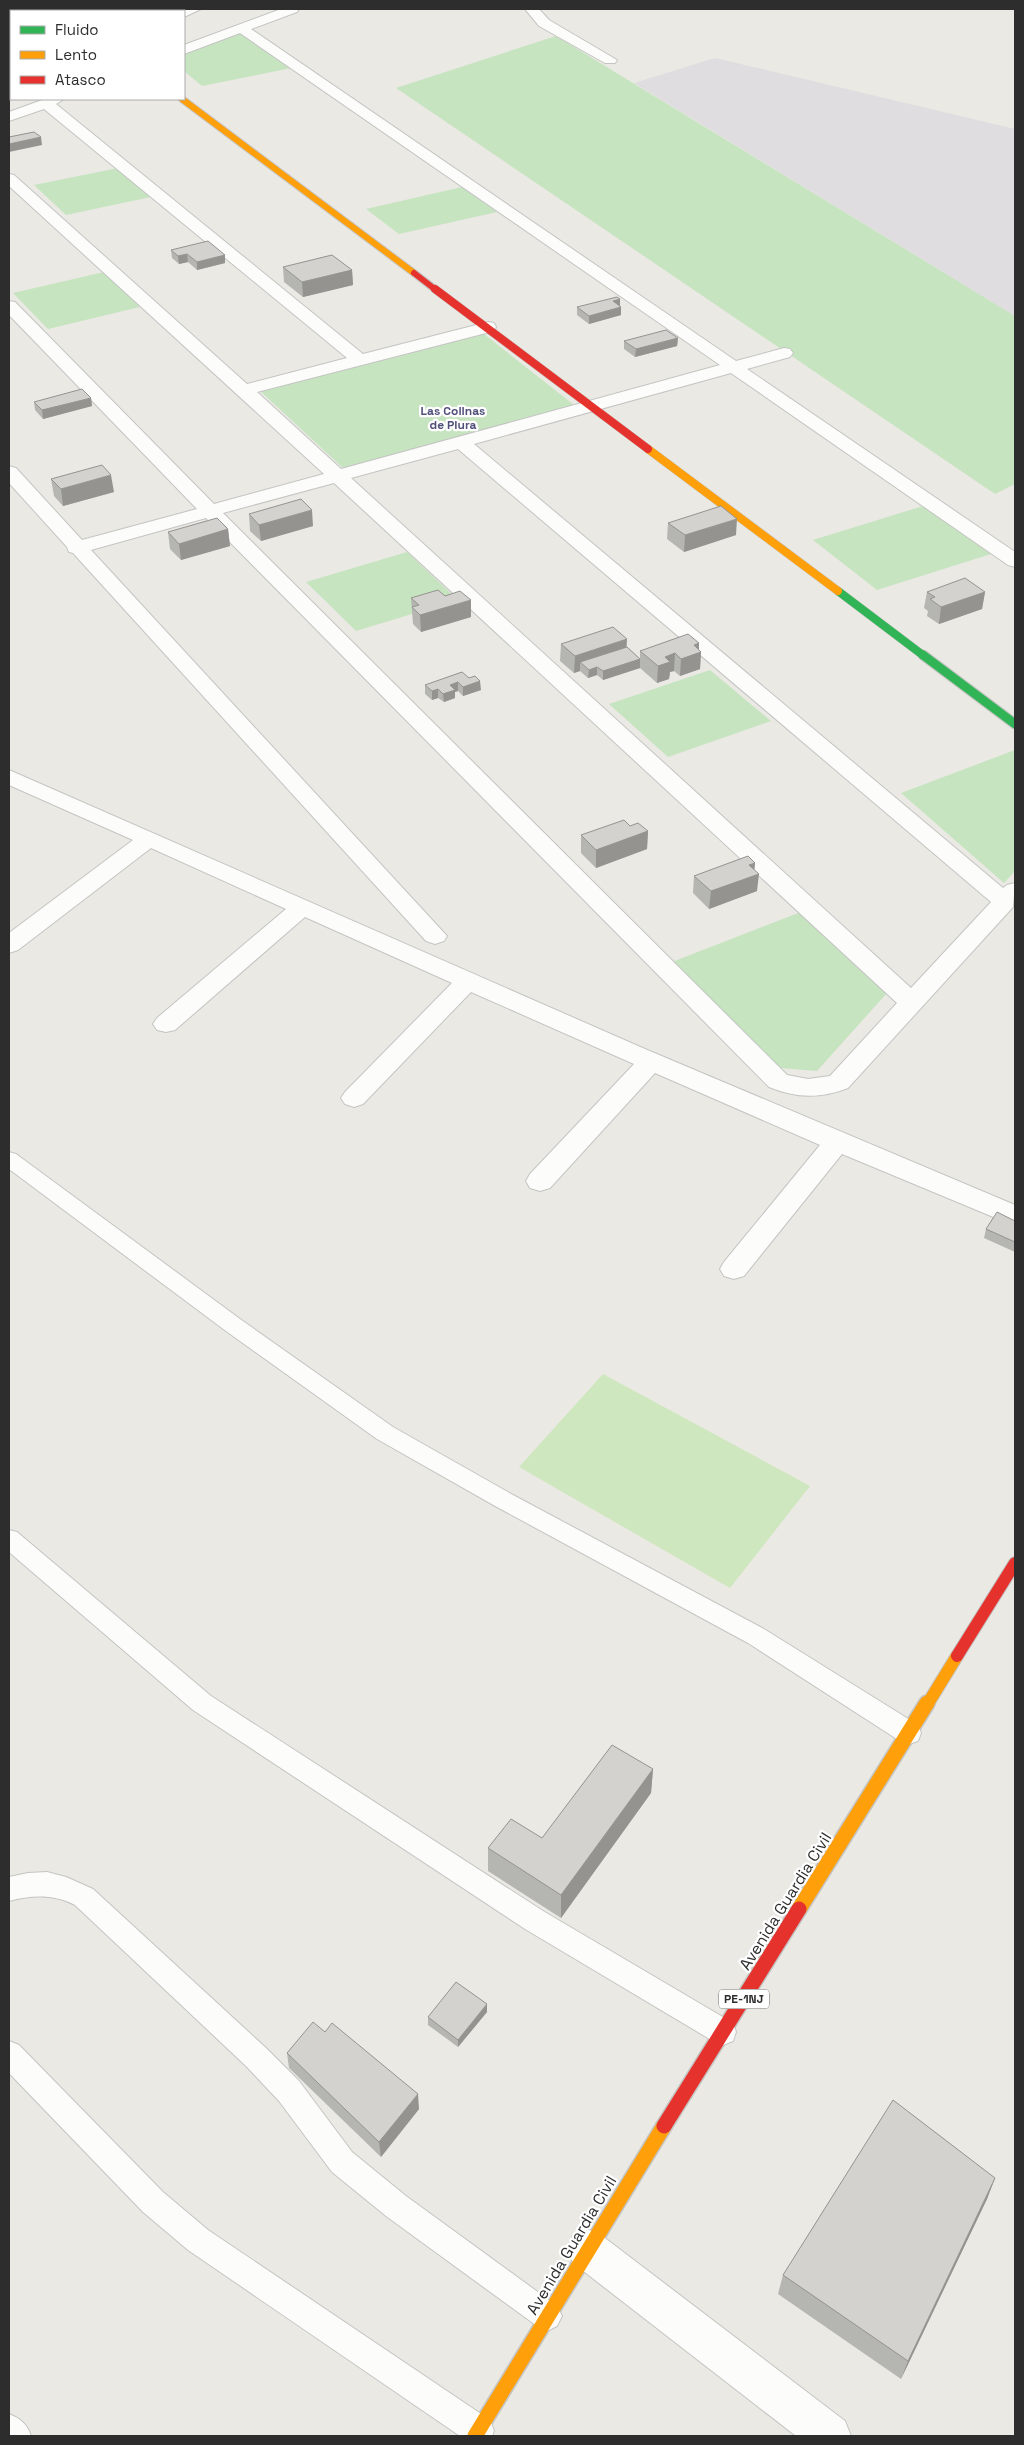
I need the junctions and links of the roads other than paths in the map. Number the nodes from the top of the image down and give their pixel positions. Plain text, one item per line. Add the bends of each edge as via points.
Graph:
1 (292, 9) edge
2 (532, 9) edge
3 (241, 28) junction
4 (185, 50) edge
5 (610, 60) dead end
6 (183, 100) edge
7 (51, 101) edge
8 (9, 117) edge
9 (9, 178) edge
10 (9, 306) edge
11 (488, 327) junction
12 (784, 353) dead end
13 (360, 360) junction
14 (735, 366) junction
15 (244, 390) junction
16 (599, 399) junction
17 (625, 412) dead end
18 (461, 442) junction
19 (9, 472) edge
20 (337, 476) junction
21 (210, 511) junction
22 (76, 548) junction
23 (1015, 561) edge
24 (1015, 724) edge
25 (9, 777) edge
26 (149, 839) junction
27 (1010, 896) edge
28 (303, 907) junction
29 (435, 936) dead end
30 (9, 945) edge
31 (468, 981) junction
32 (911, 1002) junction
33 (166, 1024) dead end
34 (651, 1062) junction
35 (354, 1098) dead end
36 (836, 1143) junction
37 (9, 1159) edge
38 (540, 1181) dead end
39 (1015, 1216) edge
40 (734, 1268) dead end
41 (9, 1539) edge
42 (1015, 1564) edge
43 (909, 1733) junction
44 (9, 1890) edge
45 (723, 2032) junction
46 (9, 2054) edge
47 (587, 2249) junction
48 (547, 2316) junction
49 (9, 2429) edge
50 (477, 2433) edge
51 (16, 2436) edge
52 (830, 2436) edge

1 - 3 street
2 - 5 street via 544,23
3 - 4 street
3 - 14 street
6 - 11 main road
7 - 8 street
7 - 13 street
9 - 15 street
10 - 21 street
11 - 13 street
11 - 16 main road
12 - 14 street
13 - 15 street
14 - 16 street
14 - 23 street
15 - 20 street
16 - 17 main road
16 - 18 street
16 - 24 main road
18 - 20 street
18 - 27 street
19 - 22 street
20 - 21 street
20 - 32 street
21 - 22 street
21 - 32 street via 778,1081 810,1089 839,1082
22 - 29 street
25 - 26 street
26 - 28 street
26 - 30 street
27 - 32 street
28 - 31 street
28 - 33 street
31 - 34 street
31 - 35 street
34 - 36 street
34 - 38 street
36 - 39 street
36 - 40 street
37 - 43 lane via 385,1433 756,1636
41 - 45 lane via 202,1703 534,1920
42 - 43 main road, Avenida Guardia Civil / PE-1NJ
43 - 45 main road, Avenida Guardia Civil / PE-1NJ
44 - 48 lane via 28,1884 43,1884 70,1889 84,1897 256,2057 289,2091 342,2162 396,2206
45 - 47 main road, Avenida Guardia Civil / PE-1NJ
46 - 50 lane via 153,2202 198,2240
47 - 48 main road, Avenida Guardia Civil / PE-1NJ
47 - 52 street
48 - 50 main road, Avenida Guardia Civil / PE-1NJ
49 - 51 lane

